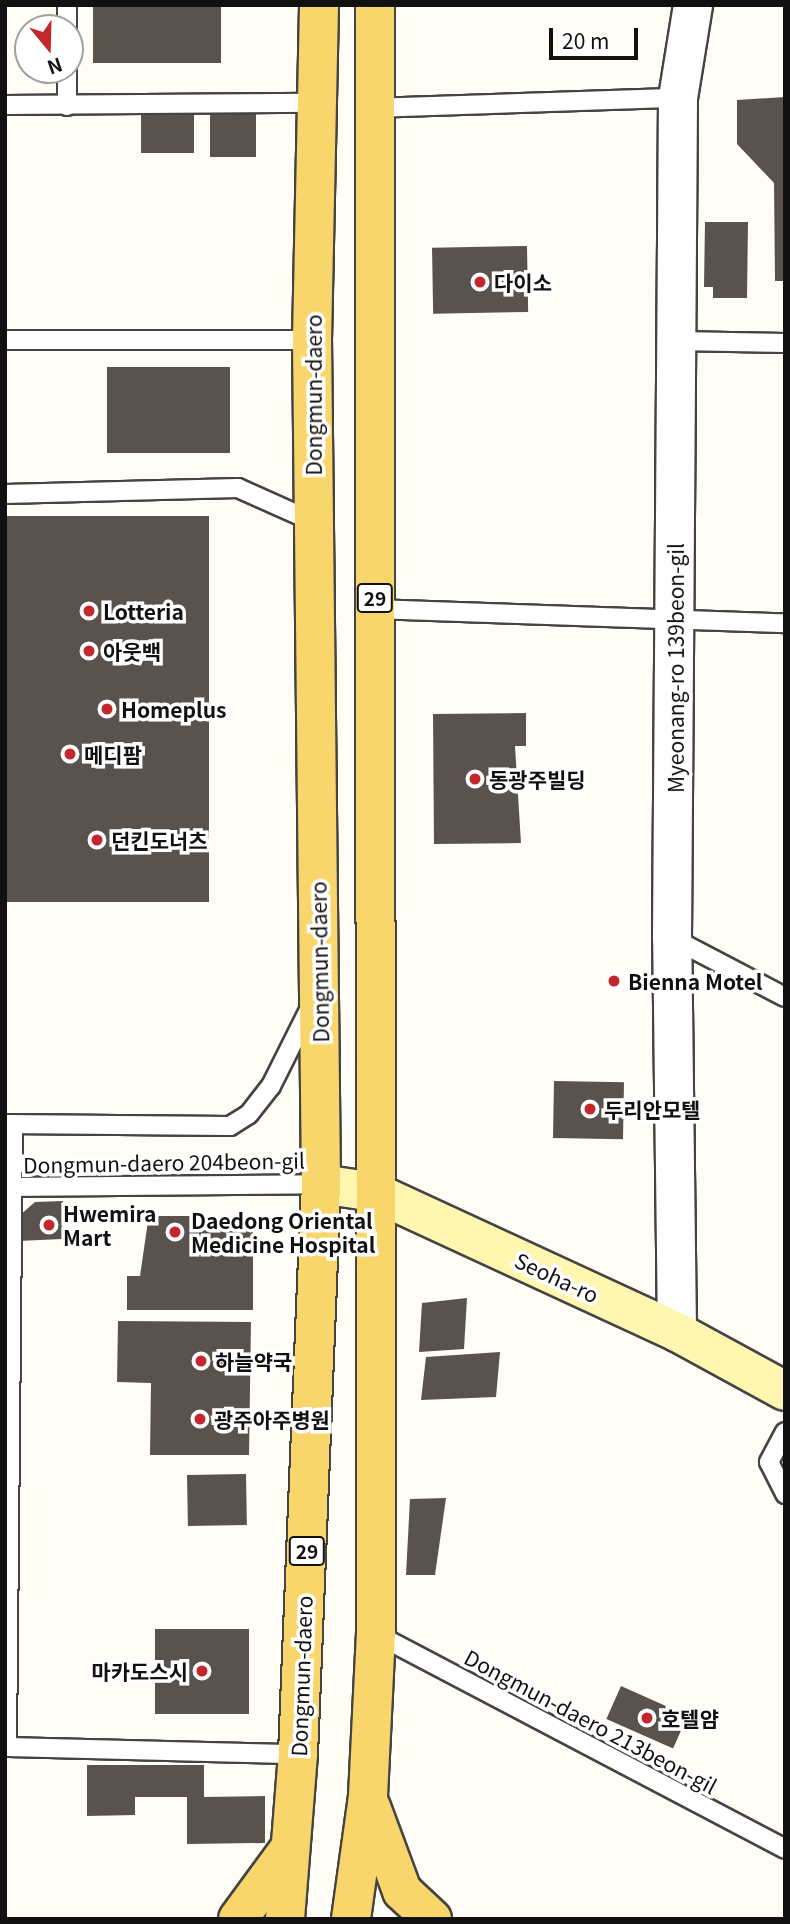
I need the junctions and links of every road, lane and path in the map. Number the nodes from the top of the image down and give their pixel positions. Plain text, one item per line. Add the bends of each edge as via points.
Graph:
1 (319, 5) edge
2 (375, 5) edge
3 (692, 5) edge
4 (67, 84) edge
5 (678, 98) junction
6 (315, 103) junction
7 (5, 105) edge
8 (67, 106) junction
9 (372, 108) junction
10 (5, 340) edge
11 (312, 340) junction
12 (677, 341) junction
13 (785, 343) edge
14 (5, 494) edge
15 (314, 522) junction
16 (375, 609) junction
17 (676, 621) junction
18 (785, 623) edge
19 (672, 938) junction
20 (319, 990) junction
21 (785, 998) edge
22 (9, 1124) edge
23 (321, 1184) junction
24 (7, 1187) edge
25 (374, 1192) junction
26 (677, 1332) junction
27 (785, 1391) edge
28 (785, 1432) edge
29 (785, 1494) edge
30 (376, 1634) junction
31 (6, 1747) edge
32 (299, 1754) junction
33 (368, 1796) junction
34 (290, 1848) junction
35 (785, 1849) edge
36 (238, 1919) edge
37 (285, 1919) edge
38 (351, 1919) edge
39 (432, 1919) edge

1 - 6 main road, Dongmun-daero / 29
2 - 9 main road, 29
3 - 5 street, Myeonang-ro 139beon-gil
4 - 8 lane
5 - 9 lane
5 - 12 street, Myeonang-ro 139beon-gil
6 - 8 lane
6 - 11 main road, Dongmun-daero / 29
7 - 8 lane
9 - 16 main road, 29
10 - 11 lane
11 - 15 main road, Dongmun-daero / 29
12 - 13 lane
12 - 17 street, Myeonang-ro 139beon-gil
14 - 15 lane via 238,488
15 - 20 main road, Dongmun-daero / 29
16 - 17 lane
16 - 25 main road, 29
17 - 18 lane
17 - 19 street, Myeonang-ro 139beon-gil
19 - 21 lane
19 - 26 street, Myeonang-ro 139beon-gil
20 - 22 lane via 271,1086 249,1114 230,1126
20 - 23 main road, Dongmun-daero / 29
22 - 24 lane, Dongmun-daero 204beon-gil
23 - 24 lane, Dongmun-daero 204beon-gil
23 - 25 main road, Seoha-ro
23 - 32 main road, Dongmun-daero / 29
24 - 31 lane, Dongmun-daero 204beon-gil
25 - 26 main road, Seoha-ro
25 - 30 main road, 29
26 - 27 main road, Seoha-ro
28 - 29 lane via 769,1462
30 - 33 main road, 29
30 - 35 lane, Dongmun-daero 213beon-gil
31 - 32 lane
32 - 34 main road, Dongmun-daero / 29
33 - 38 main road, 29
33 - 39 main road via 402,1891
34 - 36 main road
34 - 37 main road, Dongmun-daero / 29

